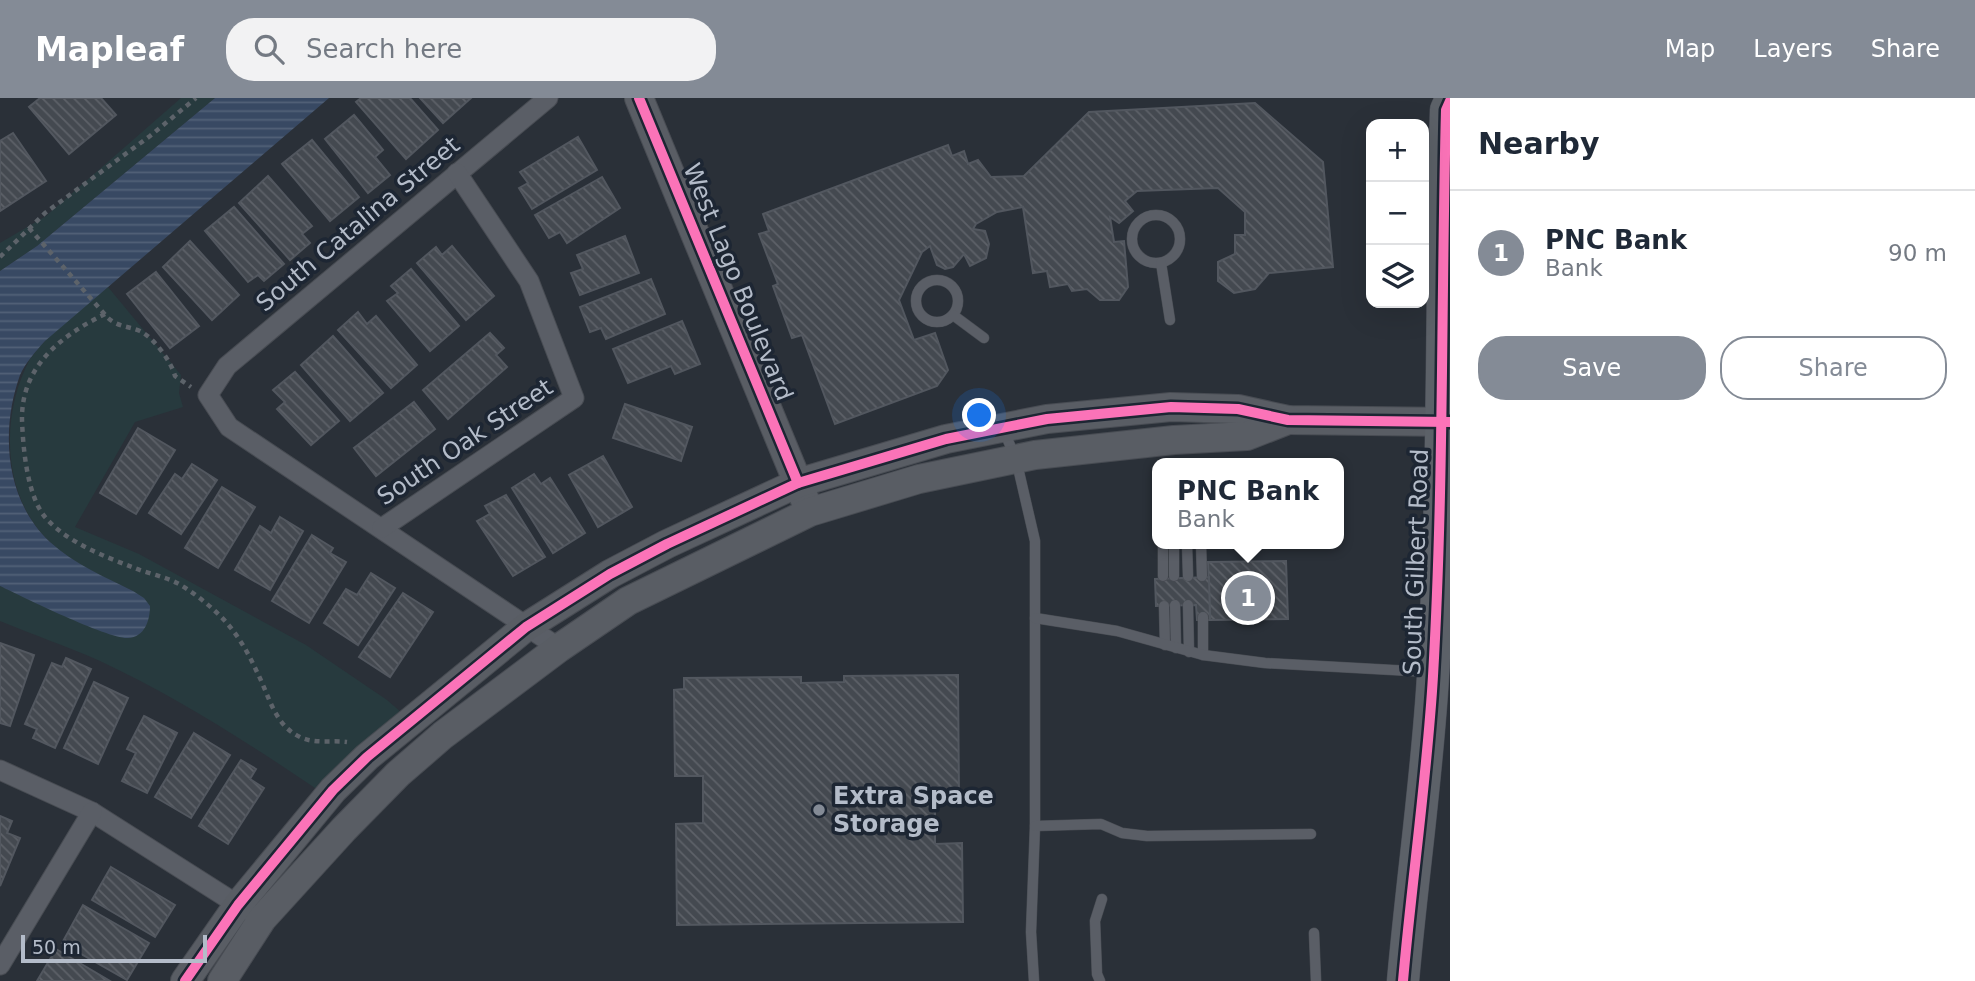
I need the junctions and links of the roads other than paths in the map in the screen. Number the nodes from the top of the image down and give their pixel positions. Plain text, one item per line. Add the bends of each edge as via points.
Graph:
1 (548, 98) edge
2 (639, 98) edge
3 (1450, 101) edge
4 (457, 173) junction
5 (1161, 263) junction
6 (953, 315) junction
7 (1170, 320) dead end
8 (984, 338) dead end
9 (1288, 420) junction
10 (1446, 422) edge
11 (1003, 429) junction
12 (1016, 459) junction
13 (797, 483) junction
14 (810, 512) junction
15 (382, 528) junction
16 (1164, 549) edge
17 (1173, 549) edge
18 (1187, 549) edge
19 (1200, 549) edge
20 (1188, 576) dead end
21 (1202, 576) dead end
22 (1188, 605) dead end
23 (1170, 606) dead end
24 (1203, 617) dead end
25 (1035, 618) junction
26 (526, 627) junction
27 (1170, 646) junction
28 (559, 648) junction
29 (1189, 652) junction
30 (1203, 655) junction
31 (1433, 675) junction
32 (1450, 747) edge
33 (0, 769) edge
34 (92, 812) junction
35 (1035, 826) junction
36 (1311, 834) dead end
37 (1102, 899) dead end
38 (238, 905) junction
39 (262, 919) junction
40 (1314, 933) dead end
41 (0, 965) edge
42 (184, 981) edge
43 (222, 981) edge
44 (1034, 981) edge
45 (1100, 981) edge
46 (1316, 981) edge
47 (1403, 981) edge

1 - 4 street, South Catalina Street
2 - 13 street, West Lago Boulevard
3 - 10 main road, South Gilbert Road via 1444,175
4 - 15 street, South Oak Street via 529,281 574,398
4 - 15 street, South Catalina Street via 227,366 208,395 229,427
5 - 5 lane via 1179,247 1179,231 1169,218 1153,215 1139,221 1132,243 1139,257
5 - 7 lane
6 - 6 lane via 958,302 949,284 930,281 920,288 915,301 926,319 940,322
6 - 8 lane
9 - 10 street
9 - 11 street via 1238,409 1171,407 1047,419
9 - 12 street via 1247,436
10 - 31 main road, South Gilbert Road
11 - 12 lane
11 - 13 street via 946,439
12 - 14 street via 919,479
12 - 25 lane via 1035,541
13 - 14 street, West Lago Boulevard
13 - 26 street via 610,574
14 - 28 street via 628,601
15 - 26 street
16 - 17 lane via 1169,576
18 - 20 lane
19 - 21 lane
22 - 29 lane
23 - 27 lane
24 - 30 lane
25 - 27 lane via 1117,631
25 - 35 lane
26 - 28 street
26 - 38 street via 367,757
27 - 29 lane
28 - 39 street via 398,774
29 - 30 lane
30 - 31 lane
31 - 32 main road
31 - 47 main road, South Gilbert Road
33 - 34 street
34 - 38 street
34 - 41 street
35 - 36 lane via 1101,824 1122,833 1147,835
35 - 44 lane
37 - 45 lane via 1096,921
38 - 39 street
38 - 42 street
39 - 43 street
40 - 46 lane

